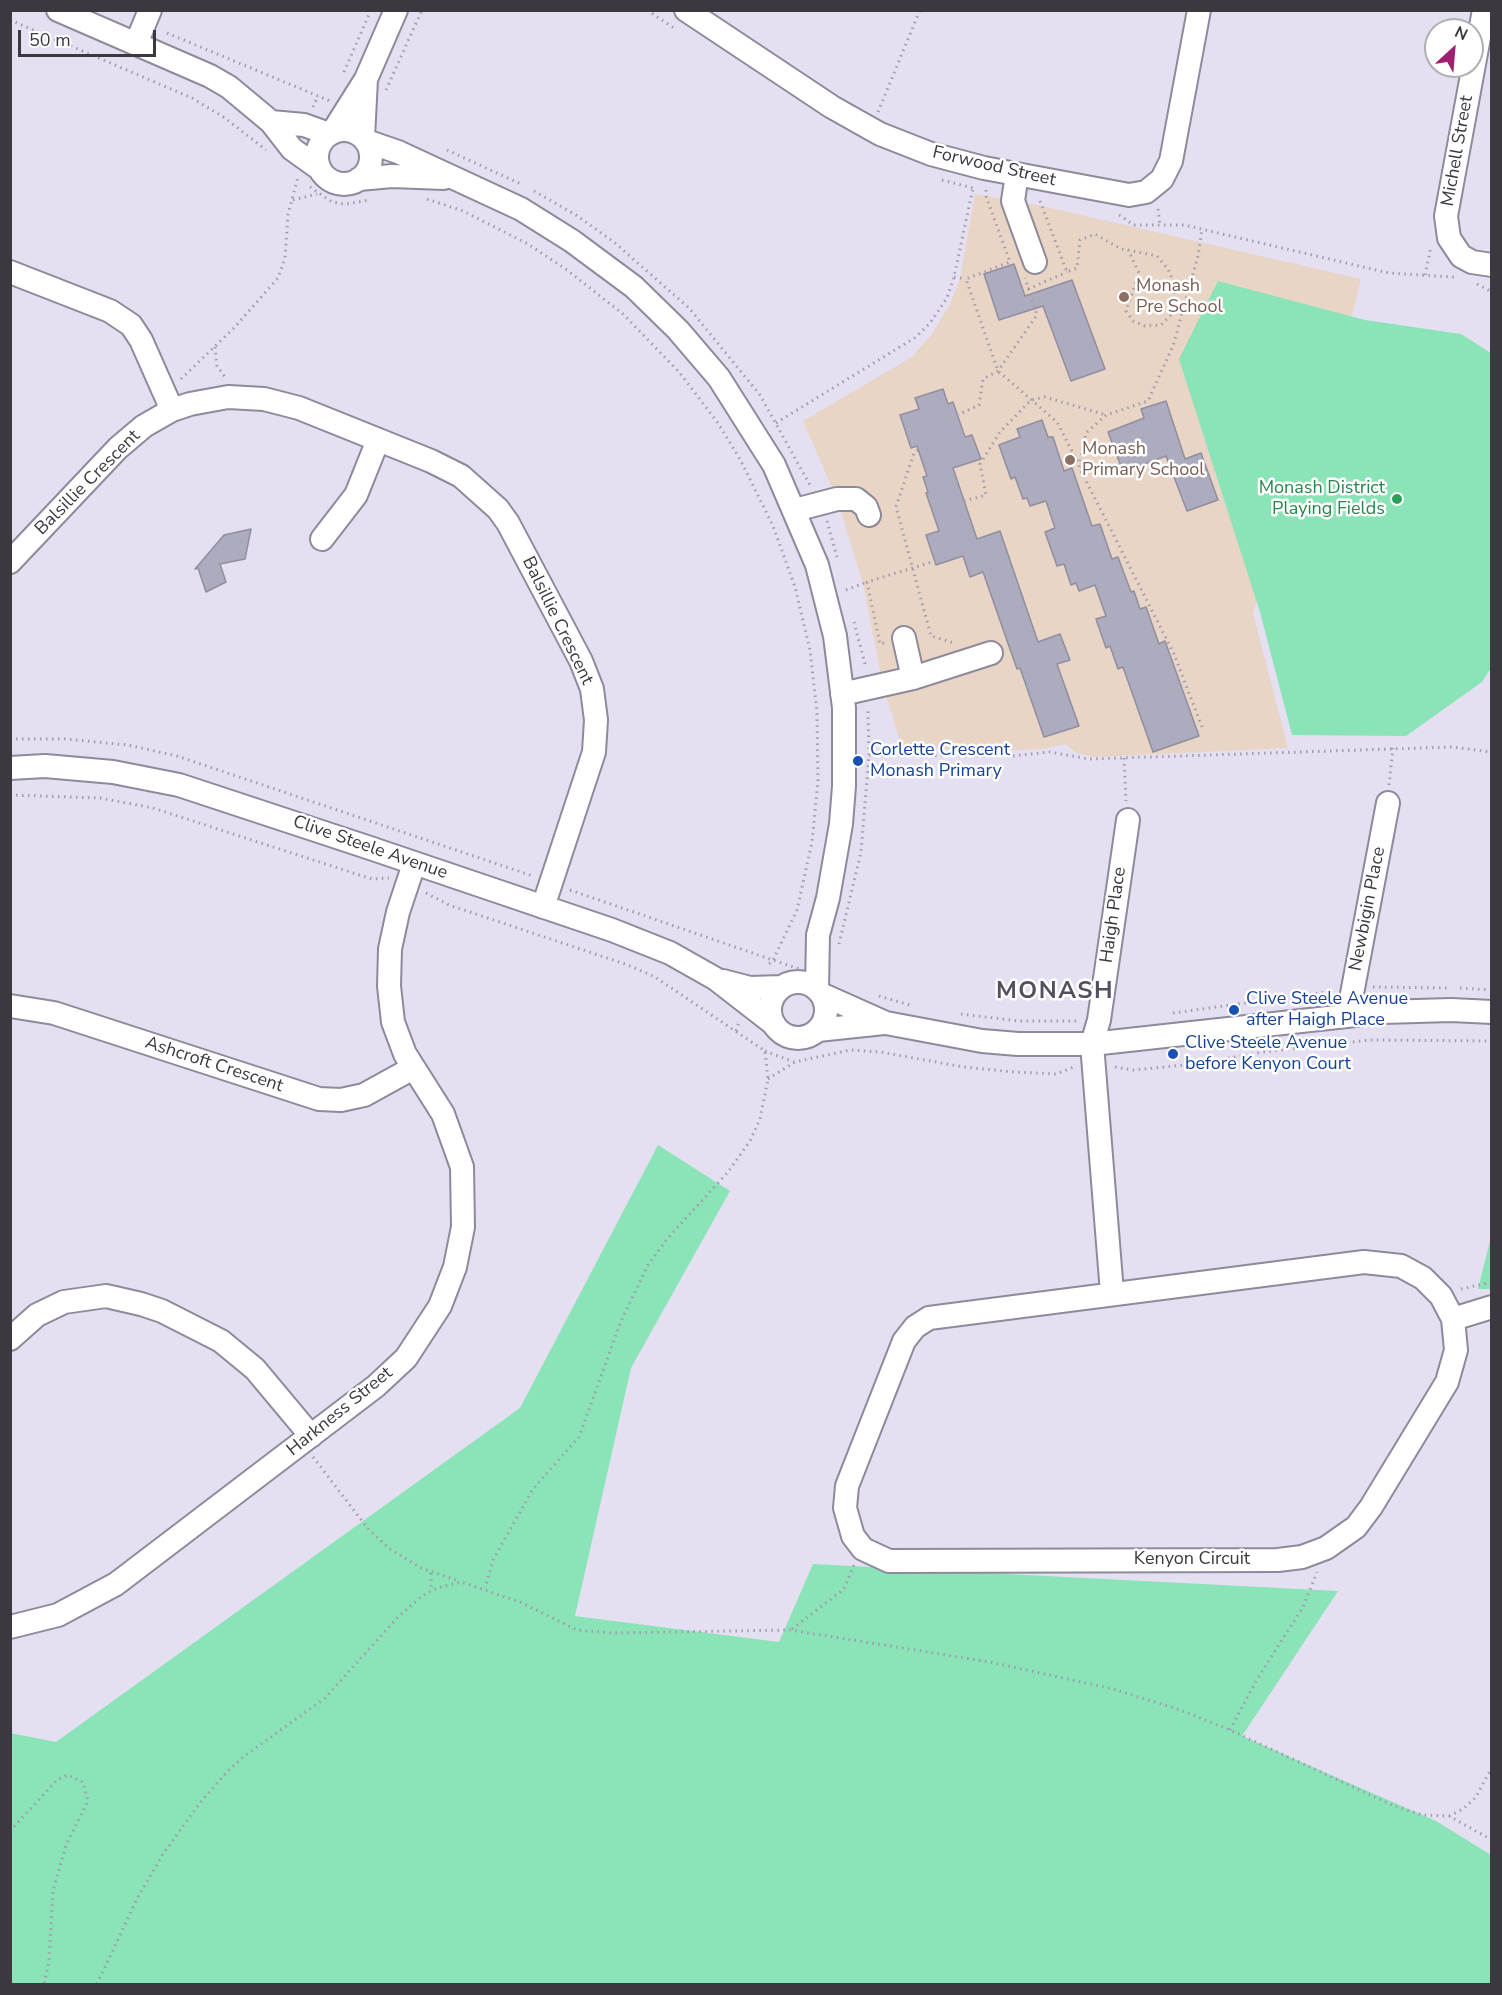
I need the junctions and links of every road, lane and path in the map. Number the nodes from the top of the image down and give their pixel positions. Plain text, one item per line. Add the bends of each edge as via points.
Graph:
1 (58, 10) edge
2 (371, 10) edge
3 (396, 10) edge
4 (422, 10) edge
5 (686, 10) edge
6 (920, 10) edge
7 (1199, 10) edge
8 (1484, 10) edge
9 (10, 20) edge
10 (144, 26) edge
11 (343, 76) dead end
12 (366, 79) junction
13 (386, 91) dead end
14 (335, 94) dead end
15 (271, 122) junction
16 (871, 129) junction
17 (330, 134) junction
18 (365, 140) junction
19 (437, 146) dead end
20 (267, 151) dead end
21 (320, 169) junction
22 (291, 171) dead end
23 (1017, 174) junction
24 (298, 177) junction
25 (359, 179) junction
26 (454, 179) junction
27 (973, 188) dead end
28 (986, 190) dead end
29 (318, 194) junction
30 (423, 198) dead end
31 (374, 199) dead end
32 (292, 201) junction
33 (1040, 201) dead end
34 (1202, 229) dead end
35 (1128, 250) junction
36 (1010, 262) junction
37 (1025, 264) junction
38 (1491, 265) edge
39 (10, 272) edge
40 (1067, 273) junction
41 (954, 277) junction
42 (966, 279) junction
43 (1028, 289) junction
44 (215, 346) junction
45 (998, 371) junction
46 (230, 382) dead end
47 (1031, 400) junction
48 (168, 402) junction
49 (957, 415) dead end
50 (1106, 415) junction
51 (778, 423) junction
52 (757, 435) junction
53 (378, 440) junction
54 (734, 448) junction
55 (918, 450) dead end
56 (1079, 466) junction
57 (964, 501) dead end
58 (819, 504) junction
59 (795, 510) junction
60 (869, 515) dead end
61 (322, 539) dead end
62 (838, 558) dead end
63 (935, 561) dead end
64 (10, 562) edge
65 (912, 568) junction
66 (843, 579) dead end
67 (867, 582) junction
68 (846, 590) junction
69 (849, 600) dead end
70 (854, 620) dead end
71 (904, 638) joint
72 (991, 652) dead end
73 (968, 660) junction
74 (913, 678) junction
75 (868, 690) junction
76 (842, 694) junction
77 (1202, 727) dead end
78 (10, 739) edge
79 (1393, 748) junction
80 (1491, 752) edge
81 (869, 756) junction
82 (1124, 758) junction
83 (10, 768) edge
84 (10, 795) edge
85 (1388, 803) joint
86 (1128, 820) joint
87 (414, 864) junction
88 (539, 881) dead end
89 (393, 884) dead end
90 (422, 887) dead end
91 (564, 888) dead end
92 (543, 907) junction
93 (818, 935) junction
94 (838, 948) dead end
95 (716, 979) junction
96 (784, 986) junction
97 (1376, 987) dead end
98 (1340, 990) dead end
99 (1491, 990) edge
100 (819, 991) junction
101 (878, 996) dead end
102 (10, 1006) edge
103 (921, 1007) dead end
104 (1491, 1012) edge
105 (950, 1013) dead end
106 (1169, 1013) dead end
107 (1348, 1015) junction
108 (1083, 1021) dead end
109 (886, 1023) junction
110 (774, 1024) junction
111 (818, 1030) junction
112 (1491, 1041) edge
113 (1092, 1044) junction
114 (765, 1051) junction
115 (795, 1062) junction
116 (1108, 1065) dead end
117 (413, 1068) junction
118 (1080, 1072) dead end
119 (768, 1078) junction
120 (1491, 1282) edge
121 (1457, 1290) dead end
122 (1112, 1293) junction
123 (1491, 1307) edge
124 (1453, 1319) junction
125 (10, 1339) edge
126 (307, 1439) junction
127 (856, 1556) dead end
128 (430, 1573) junction
129 (460, 1582) junction
130 (485, 1588) junction
131 (431, 1591) junction
132 (10, 1627) edge
133 (790, 1630) junction
134 (1491, 1767) edge
135 (1449, 1816) junction
136 (10, 1832) edge
137 (1491, 1840) edge
138 (44, 1984) edge
139 (97, 1984) edge

1 - 10 street
2 - 11 path
3 - 12 street
4 - 13 path
5 - 16 street, Forwood Street
6 - 16 path
7 - 23 street, Forwood Street via 1171,160 1162,179 1146,192 1129,195
8 - 38 street, Michell Street via 1446,216 1449,238 1461,256
9 - 20 path via 192,98
10 - 14 path via 332,102
10 - 15 street
12 - 17 street
12 - 18 street
15 - 17 street via 304,125
15 - 21 street via 292,149
16 - 23 street, Forwood Street via 931,154
17 - 18 street via 348,130
17 - 21 street via 318,150
18 - 25 street via 370,165
18 - 26 street
19 - 51 path via 548,198 615,243 689,308 747,377
21 - 25 street via 338,182
22 - 24 path
23 - 37 street via 1013,201
24 - 29 path
24 - 32 path
25 - 26 street
26 - 52 street via 542,222 634,287 719,378
27 - 41 path
28 - 36 path
29 - 31 path via 345,204
29 - 32 path
30 - 54 path via 463,211 519,239 597,291 680,372
32 - 44 path via 285,258 278,278
33 - 40 path
34 - 50 path via 1173,346 1148,401
35 - 35 path via 1157,256 1168,269 1176,288 1174,312 1161,325 1146,326 1133,321 1126,311 1139,273
35 - 40 path via 1095,234 1080,240 1077,268
36 - 37 path
36 - 42 path
37 - 43 path
39 - 48 street via 118,314 132,325
40 - 43 path
41 - 42 path
41 - 51 path via 942,309 916,338
42 - 45 path
43 - 45 path via 1037,315
44 - 46 path via 217,366
44 - 48 path
45 - 47 path
45 - 49 path via 983,379 979,405
47 - 50 path via 1045,396
47 - 56 path via 1057,422
47 - 57 path via 1000,432 980,464 986,495
48 - 53 street, Balsillie Crescent via 228,397 264,399 299,408
48 - 64 street, Balsillie Crescent via 118,448
50 - 56 path via 1086,433
51 - 52 path
51 - 58 path
52 - 54 path
52 - 59 street
53 - 61 street via 356,495
53 - 92 street, Balsillie Crescent via 461,476 498,509 592,688 594,752
54 - 91 path via 764,504 785,557 803,616 815,687 818,781 804,883 790,927 773,960
55 - 65 path via 896,507
56 - 77 path via 1174,654
58 - 59 street
58 - 60 street via 856,499
58 - 62 path
59 - 76 street via 819,575 835,636
63 - 65 path
65 - 67 path
65 - 73 path via 931,636 965,649
66 - 68 path
67 - 68 path
67 - 71 path via 880,644
68 - 69 path
70 - 75 path
71 - 74 street
72 - 73 street
73 - 74 street
74 - 75 street
75 - 76 street
75 - 81 path
76 - 93 street via 842,815
78 - 88 path via 128,745 177,756 518,869
79 - 80 path via 1451,747
79 - 82 path
79 - 85 path
81 - 82 path via 1012,756 1050,752 1089,759
81 - 94 path via 861,852
82 - 86 path
83 - 87 street, Clive Steele Avenue via 45,766 113,772 179,785
84 - 89 path via 91,797 153,808 372,879 390,878
85 - 107 street, Newbigin Place
86 - 113 street, Haigh Place via 1099,1020
87 - 92 street, Clive Steele Avenue
87 - 117 street, Harkness Street via 390,949 388,986 393,1022
90 - 114 path via 432,898 449,905 643,971
92 - 95 street, Clive Steele Avenue via 643,941
93 - 96 street
93 - 100 street
95 - 96 street, Clive Steele Avenue via 750,988
95 - 110 street, Clive Steele Avenue
96 - 100 street via 799,982
96 - 110 street via 772,1000
97 - 99 path
98 - 106 path
100 - 109 street
100 - 111 street via 826,1017
101 - 103 path
102 - 117 street, Ashcroft Crescent via 54,1013 319,1099 364,1095
104 - 107 street
105 - 108 path via 1019,1021
107 - 113 street
109 - 111 street
109 - 113 street via 982,1041
110 - 111 street via 794,1038
112 - 116 path via 1371,1040 1164,1067 1121,1070
113 - 122 street
114 - 115 path
114 - 119 path
115 - 118 path via 850,1050 1004,1071 1056,1074 1076,1066
115 - 119 path
117 - 126 street, Harkness Street via 444,1114 462,1167 463,1227 455,1267 435,1315 406,1358
119 - 130 path via 760,1119 750,1141 648,1265 621,1321 579,1437 533,1489 493,1560
120 - 121 path
122 - 124 street, Kenyon Circuit via 1364,1262 1389,1263 1423,1278 1441,1296
122 - 124 street, Kenyon Circuit via 944,1314 915,1327 897,1357 847,1486 845,1508 849,1527 863,1549 880,1559 901,1561 1278,1560 1326,1548 1356,1527 1371,1507 1447,1382 1456,1350
123 - 124 street
125 - 126 street via 37,1315 64,1302 106,1296 141,1304 221,1341 255,1369
126 - 128 path via 369,1530 390,1549
126 - 132 street, Harkness Street via 97,1596 58,1615
127 - 133 path via 844,1589
128 - 129 path
128 - 131 path
129 - 130 path
129 - 131 path
130 - 133 path via 570,1627 589,1631
131 - 139 path via 398,1617 325,1698 242,1758 199,1804 162,1854
133 - 135 path via 981,1660 1113,1689 1230,1730 1394,1806 1422,1815
134 - 135 path via 1476,1797
135 - 137 path
136 - 138 path via 57,1780 68,1775 83,1782 88,1801 66,1845 53,1892

